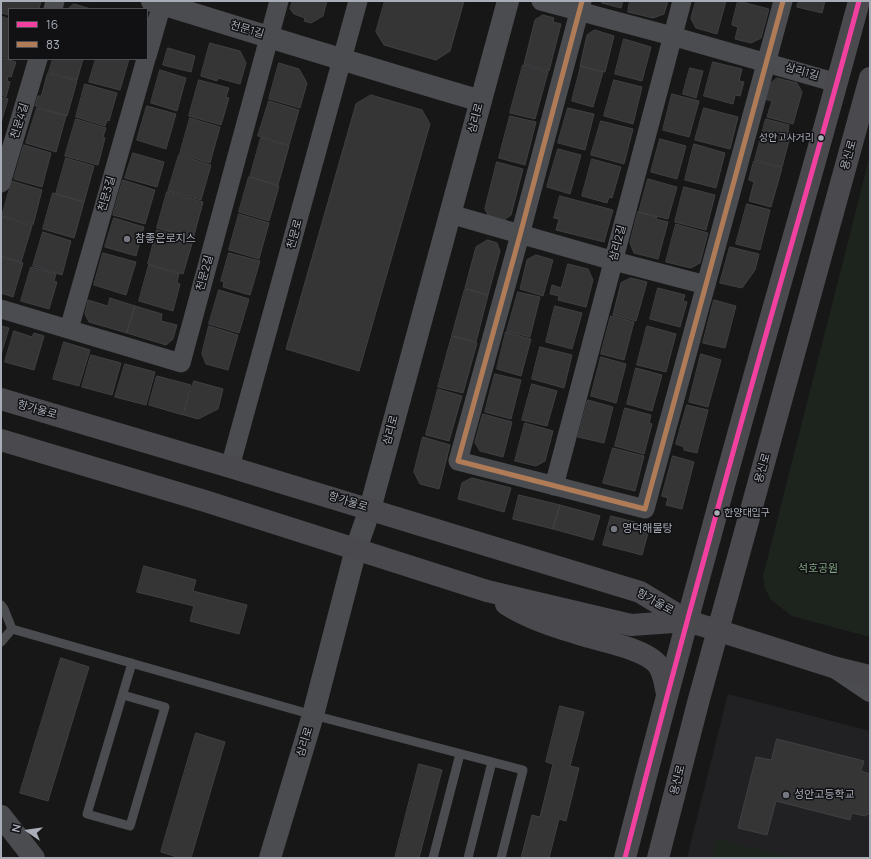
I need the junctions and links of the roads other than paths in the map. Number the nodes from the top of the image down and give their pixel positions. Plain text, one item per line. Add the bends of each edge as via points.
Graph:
1 (279, 1) edge
2 (358, 1) edge
3 (508, 1) edge
4 (541, 1) edge
5 (682, 1) edge
6 (782, 1) edge
7 (859, 1) edge
8 (157, 2) edge
9 (580, 6) edge
10 (269, 36) junction
11 (672, 36) junction
12 (148, 51) edge
13 (38, 60) edge
14 (146, 60) edge
15 (342, 61) junction
16 (766, 62) junction
17 (870, 78) edge
18 (837, 83) junction
19 (481, 101) junction
20 (867, 101) edge
21 (1, 183) edge
22 (450, 214) junction
23 (520, 235) junction
24 (614, 261) junction
25 (706, 285) junction
26 (1, 309) edge
27 (69, 329) junction
28 (1, 399) edge
29 (1, 440) edge
30 (230, 466) junction
31 (554, 486) junction
32 (370, 509) junction
33 (356, 549) junction
34 (487, 591) junction
35 (1, 605) edge
36 (688, 621) junction
37 (12, 629) junction
38 (718, 630) junction
39 (1, 642) edge
40 (132, 663) junction
41 (833, 667) junction
42 (870, 676) edge
43 (870, 691) edge
44 (667, 694) junction
45 (123, 695) junction
46 (313, 715) junction
47 (460, 754) junction
48 (492, 762) junction
49 (1, 816) edge
50 (34, 858) edge
51 (270, 858) edge
52 (433, 858) edge
53 (468, 858) edge
54 (501, 858) edge
55 (626, 858) edge
56 (658, 858) edge

1 - 10 street, 천문2길
2 - 15 street, 천문로
3 - 19 street, 삼리로
4 - 9 street, 삼리1길
5 - 11 street, 삼리2길
6 - 16 street
7 - 18 main road
8 - 10 street, 천문1길
8 - 12 street
9 - 11 street, 삼리1길
9 - 23 street
10 - 15 street, 천문1길
10 - 27 street, 천문2길 via 181,363
11 - 16 street, 삼리1길
11 - 24 street, 삼리2길
13 - 21 street, 천문4길
14 - 27 street, 천문3길
15 - 19 street, 천문1길
15 - 30 street, 천문로
16 - 18 street, 삼리1길
16 - 25 street
17 - 20 main road, 용신로
18 - 36 main road
19 - 22 street, 삼리로
20 - 38 main road, 용신로
22 - 23 street
22 - 32 street, 삼리로
23 - 24 street
23 - 31 street via 458,461
24 - 25 street
24 - 31 street, 삼리2길
25 - 31 street via 645,509
26 - 27 street, 천문2길
28 - 30 main road, 항가울로
29 - 33 main road, 항가울로
30 - 32 main road, 항가울로
32 - 33 street, 삼리로
32 - 36 main road, 항가울로 via 640,592
33 - 34 main road, 항가울로
33 - 46 street, 삼리로
34 - 36 main road, 항가울로 via 631,625
34 - 44 main road via 533,618 650,658 662,673
35 - 37 lane
36 - 38 main road, 항가울로
36 - 44 main road
37 - 39 lane
37 - 40 lane
38 - 41 main road, 항가울로
38 - 56 main road, 용신로
40 - 45 lane
40 - 46 lane
41 - 42 main road, 항가울로
41 - 43 street
44 - 55 main road
45 - 45 lane via 165,707 130,826 87,814
46 - 47 lane
46 - 51 street, 삼리로
47 - 48 lane
47 - 52 lane
48 - 53 lane
48 - 54 lane via 523,770
49 - 50 street

